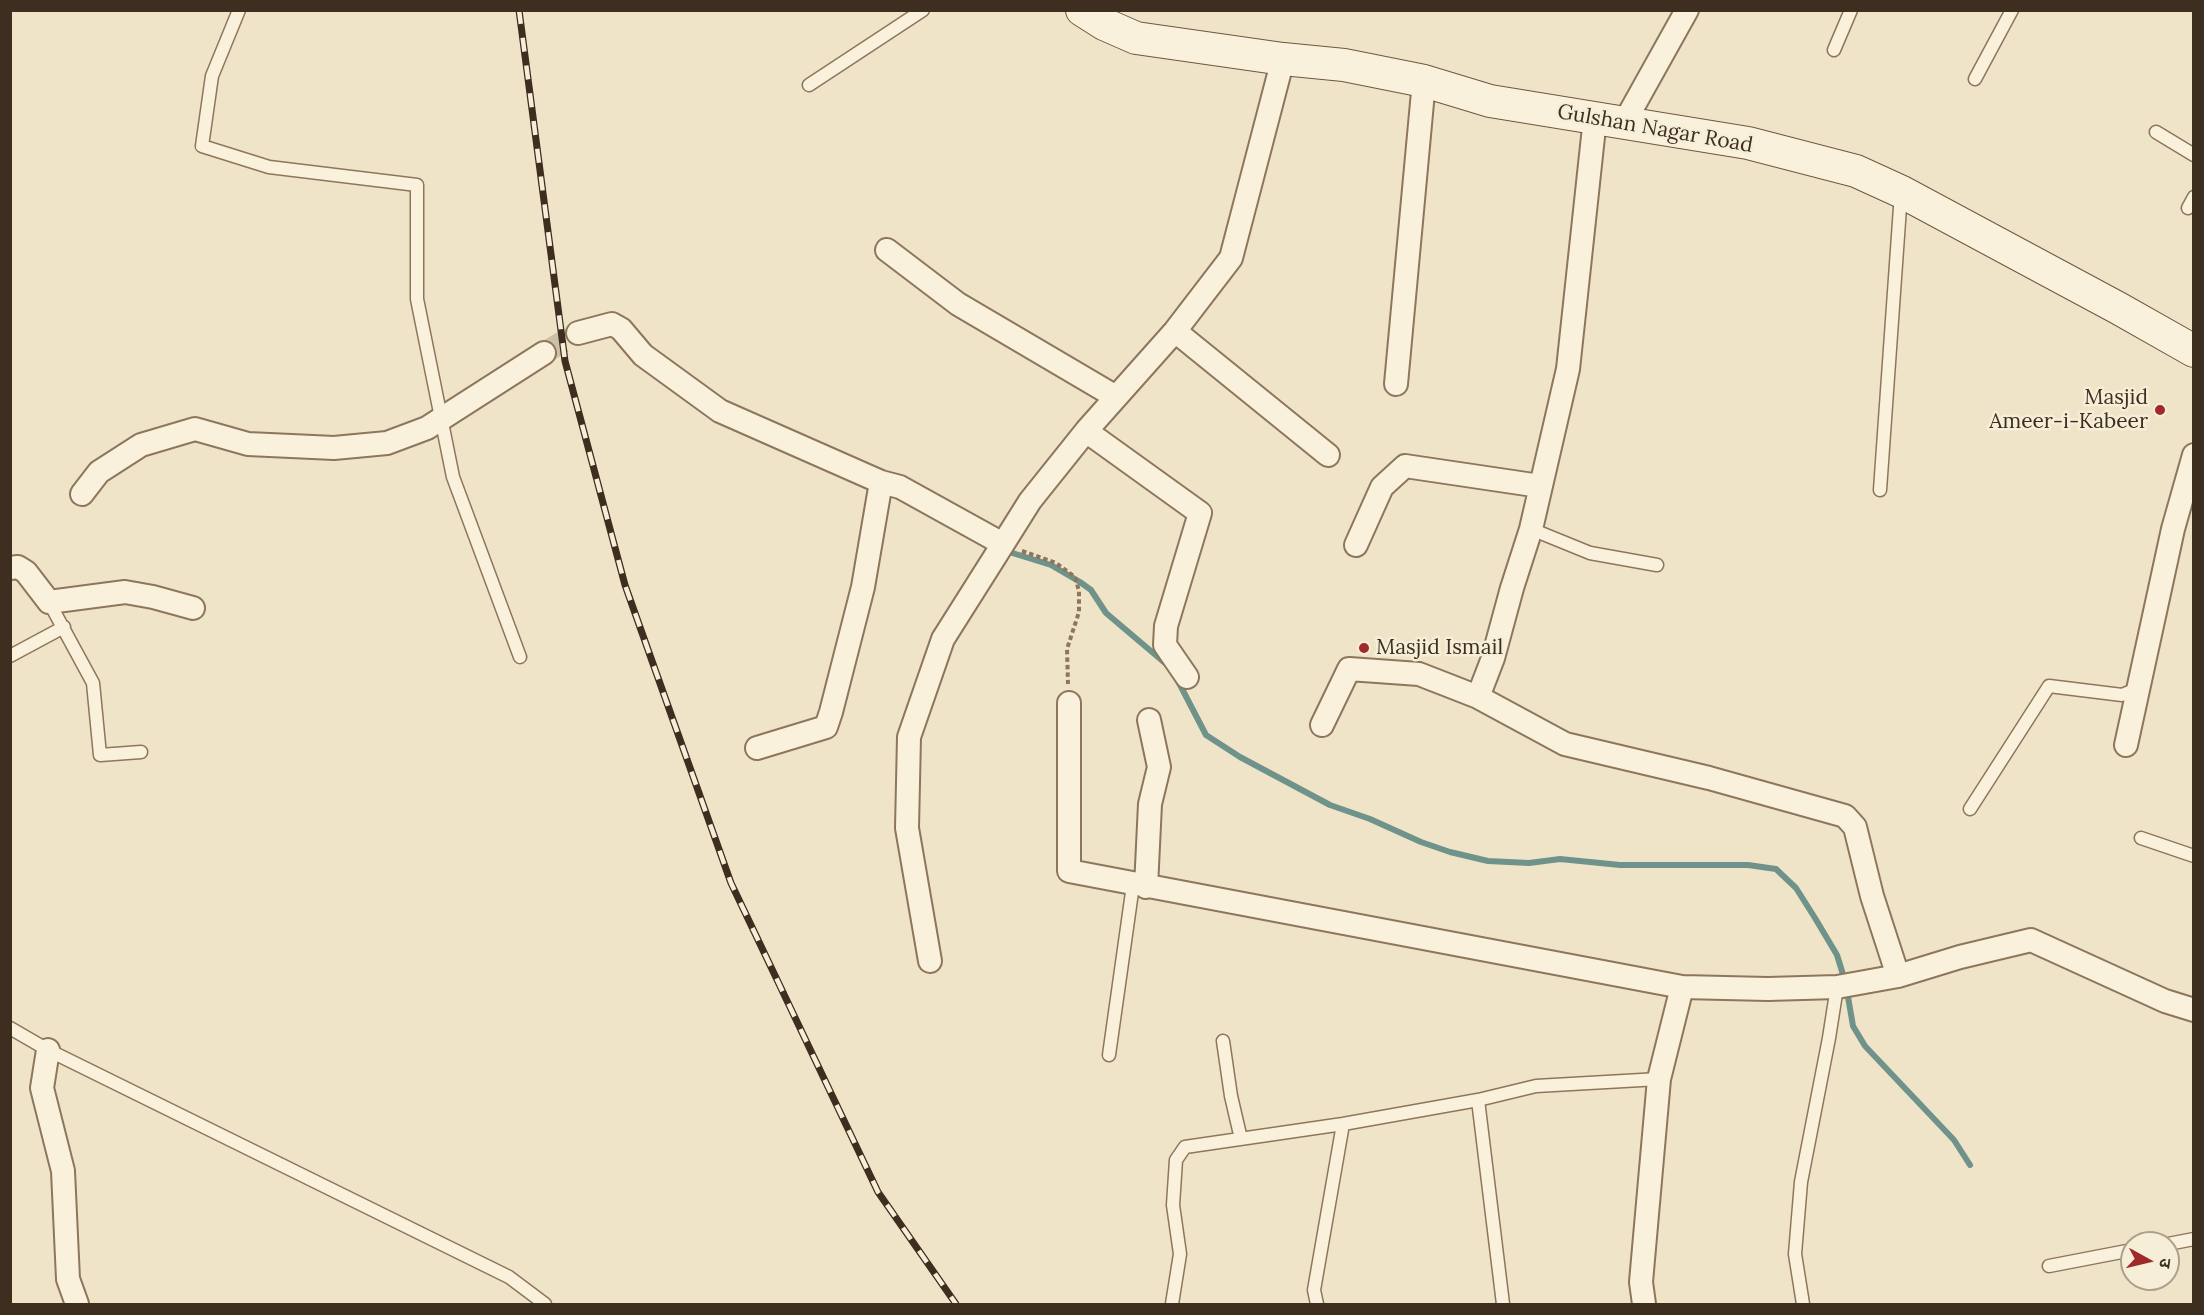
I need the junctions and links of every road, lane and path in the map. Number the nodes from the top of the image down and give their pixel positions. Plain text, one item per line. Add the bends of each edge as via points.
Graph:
1 (240, 10) edge
2 (923, 10) edge
3 (1687, 10) edge
4 (1851, 10) edge
5 (2012, 10) edge
6 (1098, 17) edge
7 (1834, 50) dead end
8 (1283, 59) junction
9 (1975, 79) dead end
10 (1424, 81) junction
11 (809, 85) dead end
12 (1610, 121) junction
13 (2156, 132) dead end
14 (2193, 155) edge
15 (1902, 192) junction
16 (887, 250) dead end
17 (1174, 332) junction
18 (578, 333) tunnel mouth
19 (2193, 351) edge
20 (544, 353) tunnel mouth
21 (1396, 384) dead end
22 (1116, 397) junction
23 (441, 419) junction
24 (1086, 431) junction
25 (1328, 455) dead end
26 (2193, 455) edge
27 (881, 482) junction
28 (1540, 486) junction
29 (1880, 490) dead end
30 (82, 494) dead end
31 (1532, 529) junction
32 (1003, 544) junction
33 (1356, 546) dead end
34 (1658, 565) dead end
35 (10, 568) edge
36 (49, 602) junction
37 (193, 608) dead end
38 (64, 627) junction
39 (10, 656) edge
40 (520, 657) dead end
41 (1187, 677) dead end
42 (2139, 688) junction
43 (1478, 697) junction
44 (1069, 703) joint
45 (1149, 720) dead end
46 (1322, 725) dead end
47 (2126, 745) dead end
48 (757, 748) dead end
49 (141, 752) dead end
50 (1970, 809) dead end
51 (2141, 838) dead end
52 (2193, 856) edge
53 (1140, 886) junction
54 (930, 961) dead end
55 (1898, 976) junction
56 (1682, 987) junction
57 (1837, 987) junction
58 (2193, 1010) edge
59 (10, 1028) edge
60 (1223, 1041) dead end
61 (48, 1050) junction
62 (1109, 1055) dead end
63 (1659, 1079) junction
64 (1478, 1100) junction
65 (1343, 1124) junction
66 (1241, 1139) junction
67 (2120, 1252) edge
68 (2049, 1266) dead end
69 (77, 1305) edge
70 (545, 1305) edge
71 (1172, 1305) edge
72 (1317, 1305) edge
73 (1503, 1305) edge
74 (1644, 1305) edge
75 (1803, 1305) edge

1 - 23 lane via 212,76 202,146 269,167 417,185 417,299
2 - 11 lane
3 - 12 street
4 - 7 lane
5 - 9 lane
6 - 8 street, Gulshan Nagar Road via 1136,38
8 - 10 street, Gulshan Nagar Road via 1344,65
8 - 17 street via 1231,258
10 - 12 street, Gulshan Nagar Road via 1490,101
10 - 21 street
12 - 15 street, Gulshan Nagar Road via 1748,143 1856,171
12 - 28 street via 1568,369
13 - 14 lane
15 - 19 street, Gulshan Nagar Road
15 - 29 lane
16 - 22 street via 958,304
17 - 22 street
17 - 25 street
18 - 27 street via 612,324 643,355 720,411
20 - 23 street
22 - 24 street
23 - 30 street via 387,443 334,448 248,444 195,429 141,445 99,472
23 - 40 lane via 453,477
24 - 32 street via 1030,501
24 - 41 street via 1200,513 1166,626 1165,645
26 - 42 street
27 - 32 street via 900,487
27 - 48 street via 862,587 826,727
28 - 31 street
28 - 33 street via 1405,466 1382,487
31 - 34 lane via 1590,553
31 - 43 street
32 - 44 path via 1056,563 1075,577 1079,612 1067,649
32 - 54 street via 942,639 909,738 907,828
35 - 36 street via 27,572
36 - 37 street via 125,592
36 - 38 lane
38 - 39 lane
38 - 49 lane via 93,684 100,755
42 - 47 street
42 - 50 lane via 2122,695 2049,686
43 - 46 street via 1419,674 1349,669
43 - 55 street via 1565,744 1845,816 1855,827
44 - 53 street via 1069,871
45 - 53 street via 1159,767 1150,804
51 - 52 lane
53 - 56 street
53 - 62 lane
55 - 57 street
55 - 58 street via 2031,940
56 - 57 street
56 - 63 street
57 - 75 lane via 1801,1182 1795,1254
59 - 61 lane
60 - 66 lane
61 - 69 street via 42,1088 63,1171 68,1278
61 - 70 lane via 509,1277
63 - 64 lane via 1536,1086
63 - 74 street via 1641,1282
64 - 65 lane
64 - 73 lane
65 - 66 lane
65 - 72 lane via 1314,1290
66 - 71 lane via 1185,1147 1176,1160 1173,1205 1180,1254
67 - 68 lane

